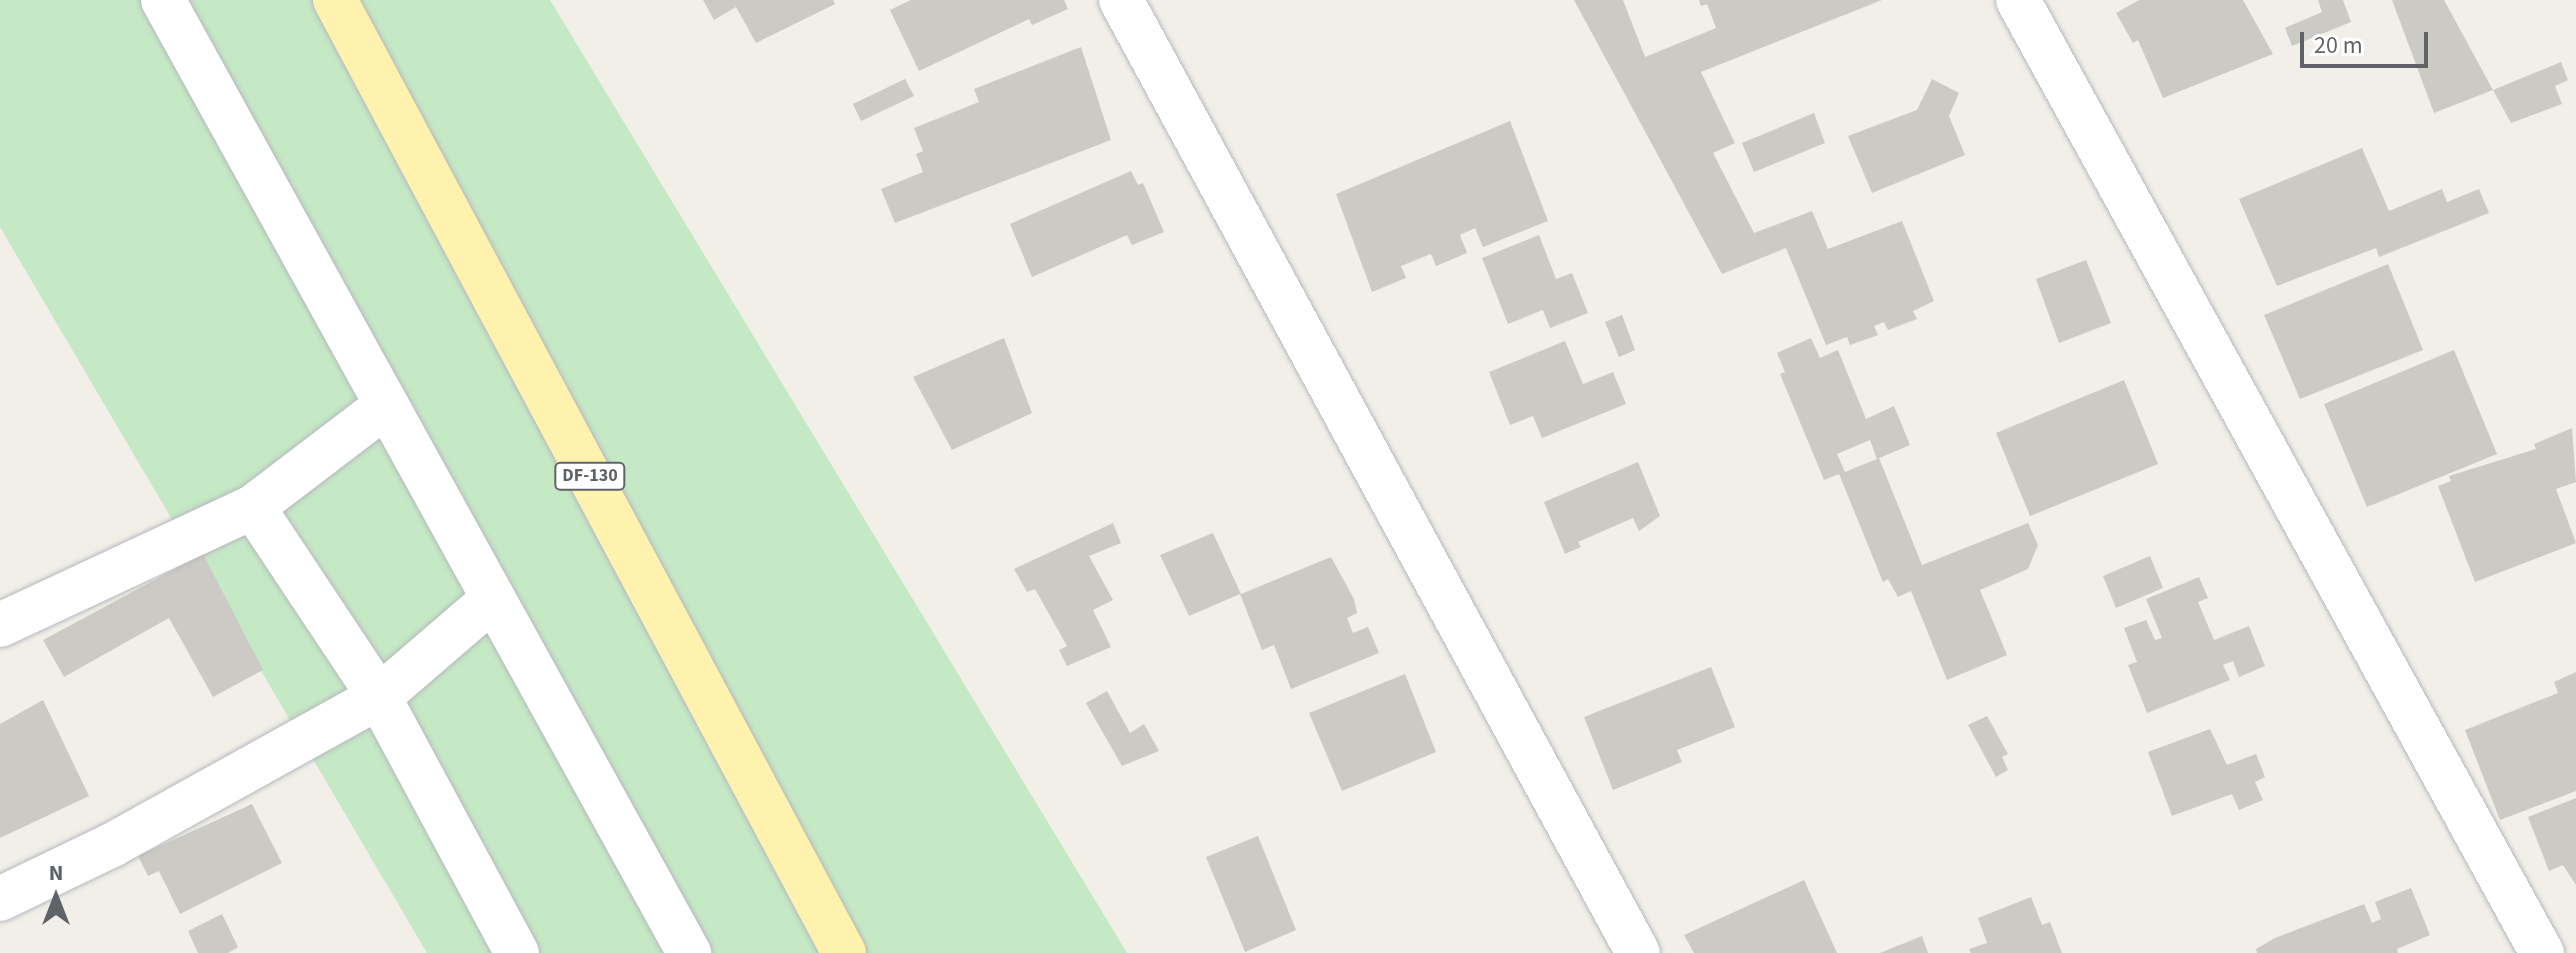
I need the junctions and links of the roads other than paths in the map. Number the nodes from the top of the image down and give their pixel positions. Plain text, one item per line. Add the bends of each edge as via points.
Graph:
1 (163, 0) edge
2 (335, 0) edge
3 (1121, 0) edge
4 (2018, 0) edge
5 (387, 405) junction
6 (253, 507) junction
7 (493, 599) junction
8 (0, 625) edge
9 (379, 697) junction
10 (0, 899) edge
11 (517, 953) edge
12 (689, 953) edge
13 (844, 953) edge
14 (1638, 953) edge
15 (2542, 953) edge

1 - 5 street
2 - 13 main road, DF-130
3 - 14 street
4 - 15 street
5 - 6 street
5 - 7 street
6 - 8 street
6 - 9 street
7 - 9 street
7 - 12 street
9 - 10 street via 112,845
9 - 11 street

